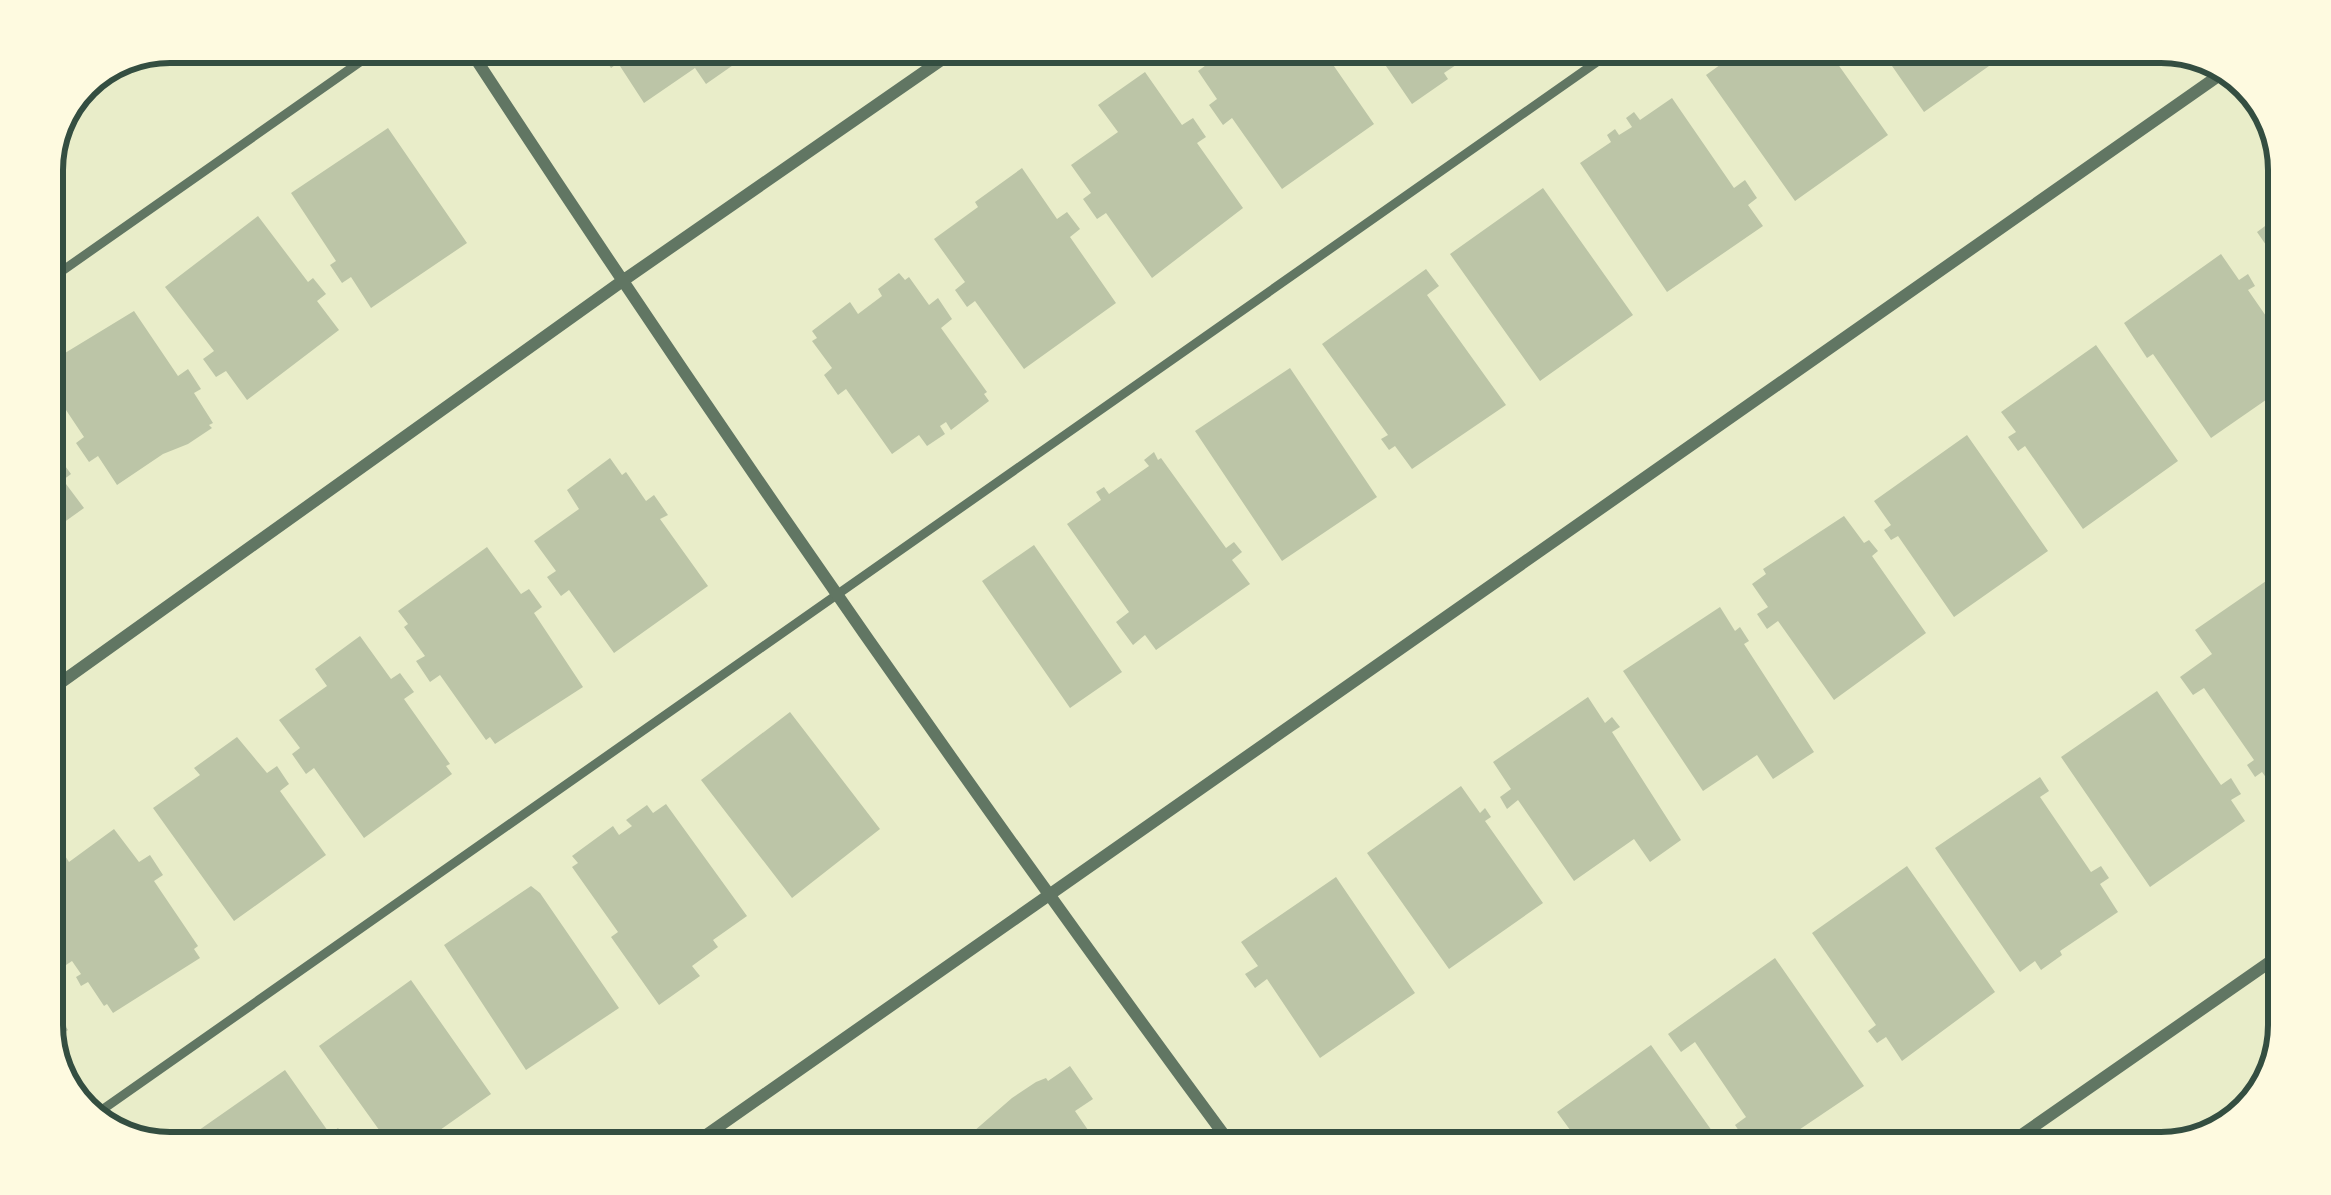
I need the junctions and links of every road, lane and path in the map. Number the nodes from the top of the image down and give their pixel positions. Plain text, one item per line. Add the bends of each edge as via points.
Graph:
1 (360, 63) edge
2 (478, 63) edge
3 (936, 63) edge
4 (1595, 63) edge
5 (2215, 78) edge
6 (63, 271) edge
7 (621, 282) junction
8 (837, 593) junction
9 (63, 681) edge
10 (1047, 896) junction
11 (2268, 963) edge
12 (104, 1109) edge
13 (711, 1132) edge
14 (1222, 1132) edge
15 (2026, 1132) edge

1 - 6 lane
2 - 7 street
3 - 7 street
4 - 8 lane
5 - 10 street
7 - 8 street
7 - 9 street
8 - 10 street
8 - 12 lane
10 - 13 street
10 - 14 street
11 - 15 street

